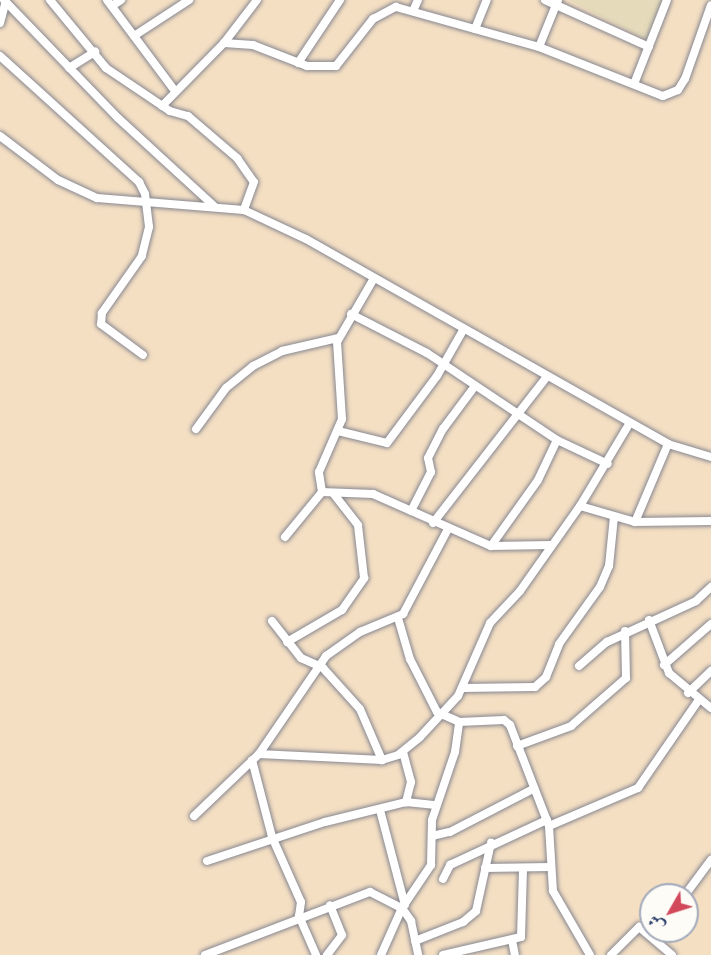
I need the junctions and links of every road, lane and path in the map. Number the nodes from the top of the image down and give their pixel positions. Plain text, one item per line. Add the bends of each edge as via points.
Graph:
1 (50, 0) edge
2 (120, 0) edge
3 (189, 0) edge
4 (258, 0) edge
5 (340, 0) edge
6 (418, 0) edge
7 (488, 0) edge
8 (545, 0) edge
9 (667, 0) edge
10 (5, 1) edge
11 (557, 2) edge
12 (109, 3) edge
13 (711, 5) edge
14 (413, 11) junction
15 (0, 23) edge
16 (475, 29) junction
17 (134, 36) junction
18 (224, 43) junction
19 (540, 47) junction
20 (649, 47) junction
21 (95, 52) junction
22 (0, 56) edge
23 (298, 63) junction
24 (69, 68) junction
25 (634, 84) junction
26 (175, 91) junction
27 (162, 106) junction
28 (0, 136) edge
29 (149, 206) junction
30 (214, 206) junction
31 (244, 210) junction
32 (374, 280) junction
33 (351, 314) junction
34 (462, 332) junction
35 (338, 338) junction
36 (143, 355) dead end
37 (444, 365) junction
38 (546, 378) junction
39 (475, 386) junction
40 (518, 415) junction
41 (629, 424) junction
42 (196, 429) dead end
43 (338, 431) junction
44 (557, 440) junction
45 (668, 444) junction
46 (711, 458) edge
47 (608, 464) junction
48 (322, 492) junction
49 (334, 494) junction
50 (580, 506) junction
51 (411, 511) junction
52 (614, 516) junction
53 (711, 521) edge
54 (635, 522) junction
55 (433, 523) junction
56 (447, 531) junction
57 (285, 537) dead end
58 (551, 545) junction
59 (491, 546) junction
60 (711, 587) edge
61 (398, 618) junction
62 (649, 620) junction
63 (272, 621) dead end
64 (711, 624) edge
65 (625, 631) junction
66 (287, 642) junction
67 (664, 665) junction
68 (319, 666) junction
69 (579, 666) dead end
70 (711, 671) edge
71 (462, 688) junction
72 (688, 693) junction
73 (698, 701) junction
74 (711, 708) edge
75 (442, 716) junction
76 (459, 722) junction
77 (517, 746) junction
78 (402, 752) junction
79 (259, 754) junction
80 (252, 760) junction
81 (382, 760) junction
82 (533, 789) junction
83 (406, 802) junction
84 (436, 805) junction
85 (381, 810) junction
86 (194, 816) dead end
87 (548, 823) junction
88 (432, 836) junction
89 (272, 837) junction
90 (491, 843) junction
91 (711, 860) edge
92 (207, 861) dead end
93 (485, 867) junction
94 (550, 867) junction
95 (523, 868) junction
96 (443, 879) dead end
97 (694, 883) edge
98 (330, 905) junction
99 (403, 907) junction
100 (299, 916) junction
101 (639, 927) edge
102 (512, 940) junction
103 (415, 941) junction
104 (658, 943) edge
105 (205, 955) edge
106 (316, 955) edge
107 (327, 955) edge
108 (381, 955) edge
109 (418, 955) edge
110 (442, 955) edge
111 (515, 955) edge
112 (590, 955) edge
113 (610, 955) edge
114 (672, 955) edge

1 - 21 street
2 - 12 street
3 - 17 street
4 - 18 street
5 - 23 street
6 - 14 street
7 - 16 street
8 - 11 street
9 - 20 street
10 - 15 street
10 - 24 street
11 - 19 street
11 - 20 street
12 - 17 street
13 - 25 street via 678,90 663,96
14 - 16 street
14 - 23 street via 382,10 336,66
16 - 19 street
17 - 26 street
18 - 23 street via 253,45
18 - 26 street
19 - 25 street
20 - 25 street
21 - 24 street
21 - 27 street via 130,86
22 - 29 street via 139,182
24 - 30 street
26 - 27 street
27 - 31 street via 188,116 248,169 254,182
28 - 29 street via 58,180 97,198
29 - 30 street
29 - 36 street via 142,256 102,314 101,324
30 - 31 street
31 - 32 street
32 - 33 street
32 - 34 street
33 - 35 street
33 - 37 street
34 - 37 street
34 - 38 street
35 - 42 street via 282,351 253,366 226,388
35 - 43 street via 343,405
37 - 39 street
37 - 43 street via 387,443
38 - 40 street
38 - 41 street
39 - 40 street
39 - 51 street via 443,429 428,458 431,472
40 - 44 street
40 - 55 street
41 - 45 street
41 - 47 street
43 - 48 street via 319,472
44 - 47 street
44 - 59 street via 538,480
45 - 46 street
45 - 54 street
47 - 50 street
48 - 49 street
48 - 57 street
49 - 51 street via 373,494
49 - 66 street via 358,525 364,578 342,610
50 - 52 street
50 - 58 street
51 - 55 street
52 - 54 street
52 - 71 street via 603,580 559,644 546,677 535,687
53 - 54 street
55 - 56 street
56 - 59 street
56 - 61 street
58 - 59 street
58 - 71 street via 490,623
60 - 62 street via 696,601
61 - 68 street via 360,632
61 - 75 street via 423,690
62 - 65 street
62 - 67 street
63 - 66 street
64 - 67 street
65 - 69 street
65 - 77 street via 626,678 571,726
66 - 68 street via 304,661
67 - 72 street
68 - 79 street
68 - 81 street via 369,723
70 - 72 street
71 - 75 street
72 - 73 street
73 - 74 street
73 - 87 street via 638,788
75 - 76 street
75 - 78 street
76 - 77 street via 504,720
76 - 84 street via 455,752
77 - 82 street
78 - 81 street
78 - 83 street via 411,782
79 - 80 street
79 - 81 street
80 - 86 street
80 - 89 street
82 - 87 street
82 - 88 street via 450,832
83 - 84 street
83 - 85 street
84 - 88 street
85 - 89 street
85 - 99 street
87 - 90 street
87 - 94 street
88 - 99 street via 431,865
89 - 92 street
89 - 100 street via 301,902
90 - 93 street
90 - 96 street via 450,865
91 - 97 street
93 - 95 street
93 - 103 street via 476,911 463,922
94 - 95 street
94 - 112 street via 556,898
95 - 102 street via 522,934
98 - 99 street via 370,892
98 - 100 street
98 - 107 street via 342,935
99 - 103 street
99 - 108 street
100 - 105 street
100 - 106 street
101 - 113 street
102 - 110 street
102 - 111 street
103 - 109 street
104 - 114 street

